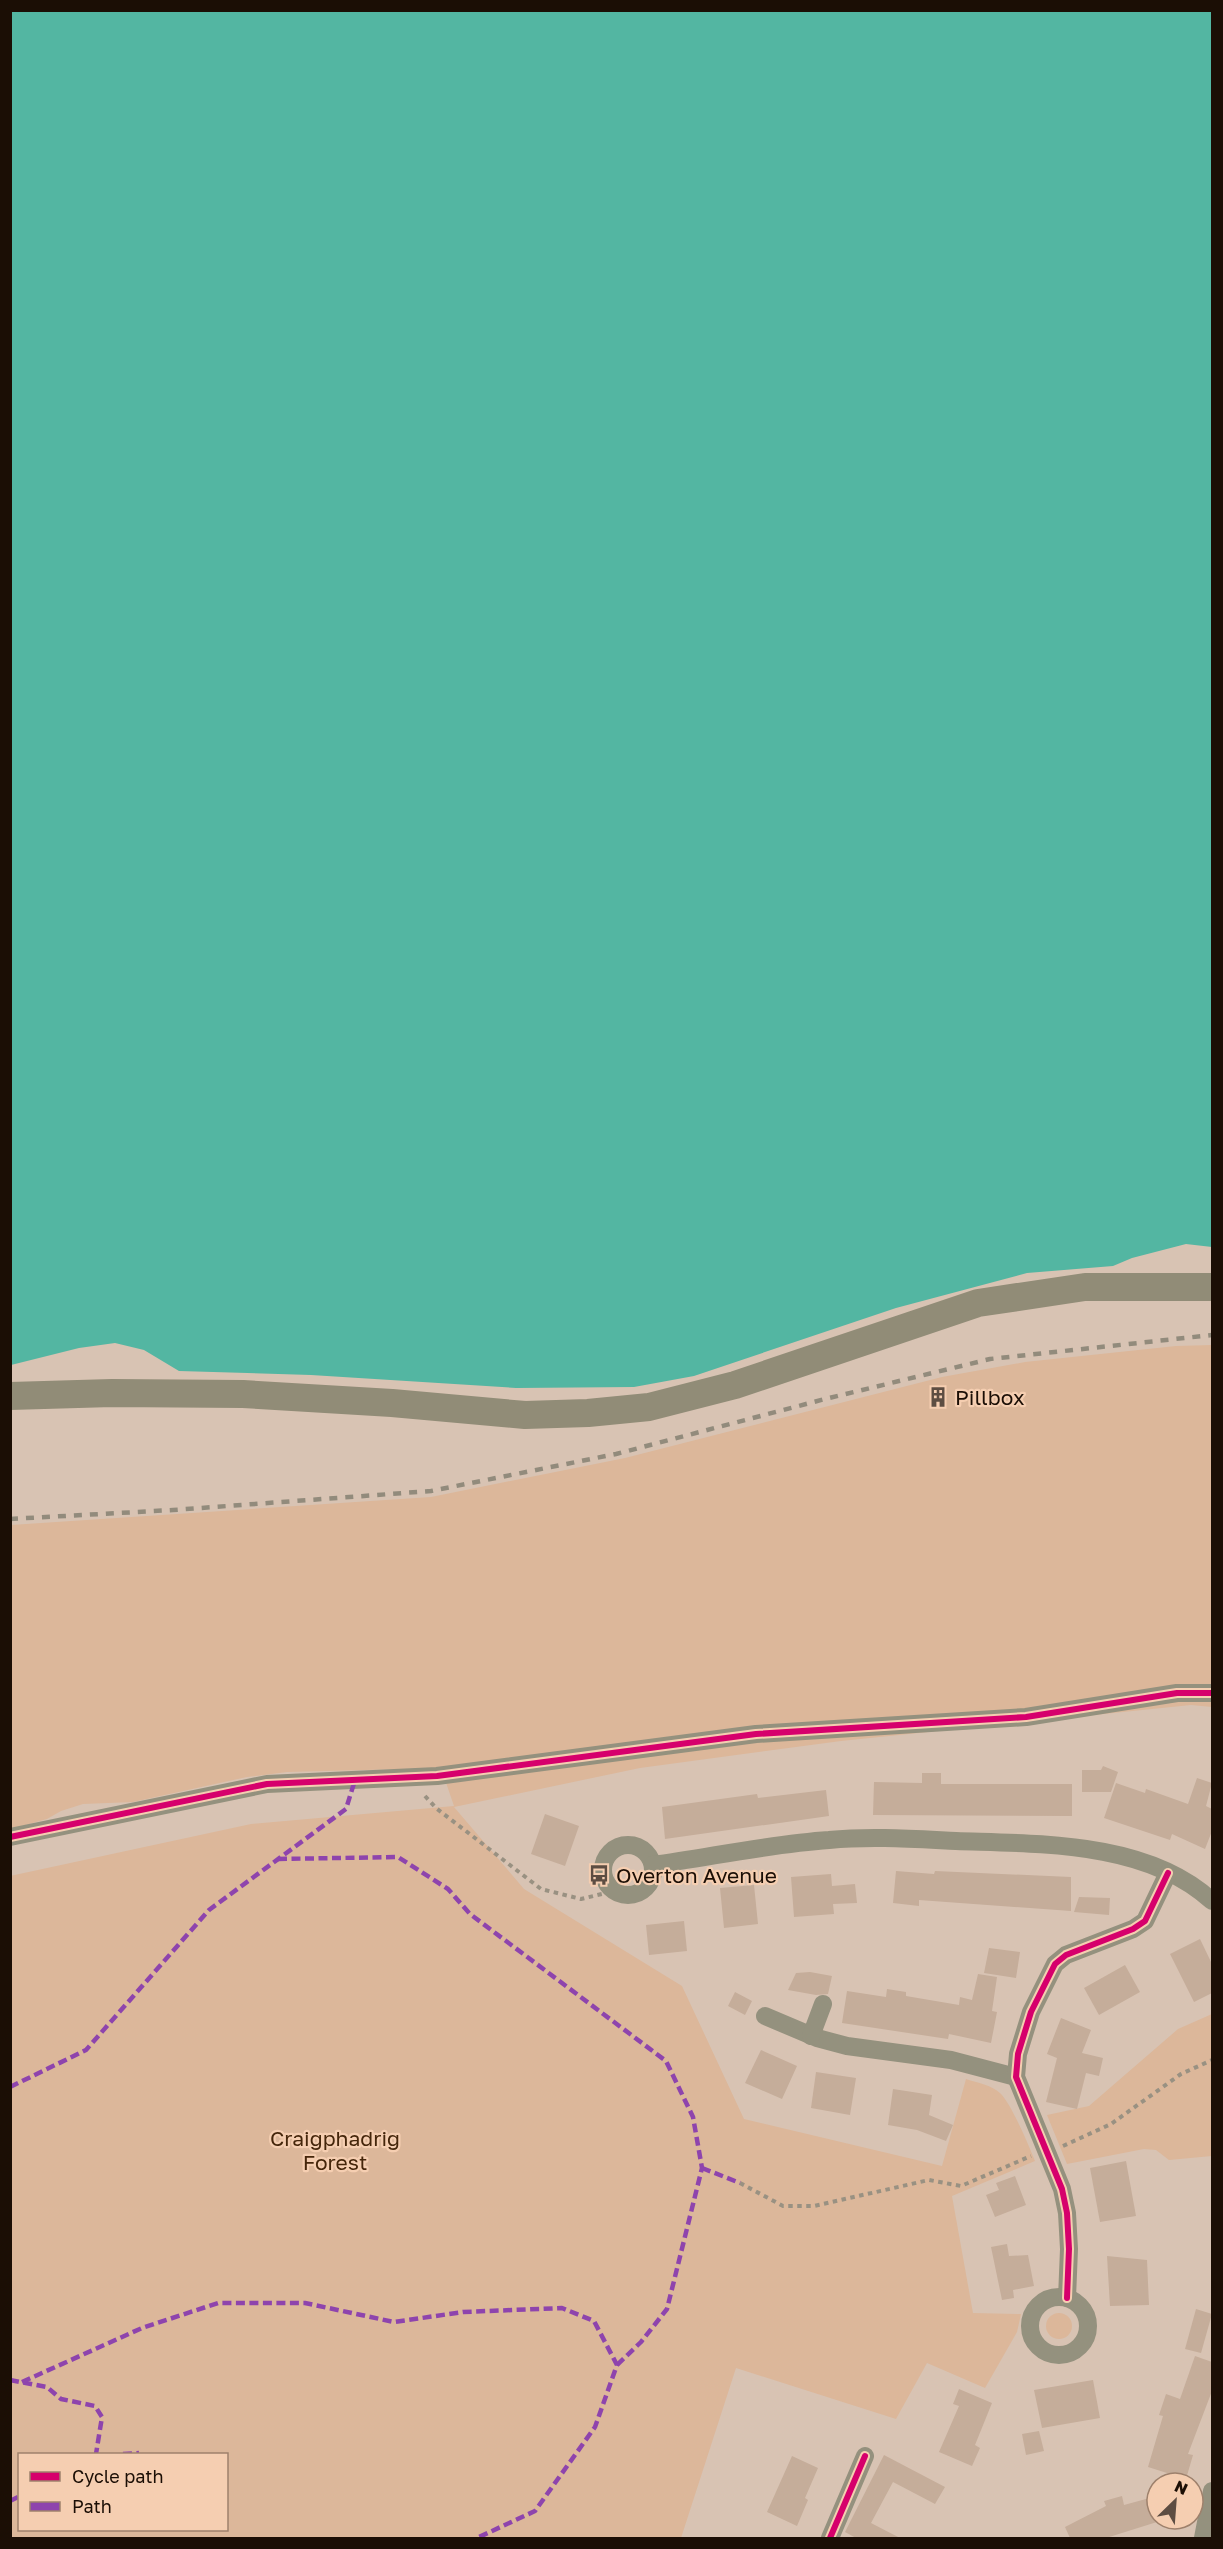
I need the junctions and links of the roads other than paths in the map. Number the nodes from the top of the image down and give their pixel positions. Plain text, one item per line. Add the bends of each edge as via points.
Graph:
1 (1212, 1287) edge
2 (10, 1396) edge
3 (1212, 1693) edge
4 (10, 1836) edge
5 (653, 1865) junction
6 (1168, 1873) junction
7 (1212, 1901) edge
8 (823, 2004) dead end
9 (765, 2016) dead end
10 (811, 2036) junction
11 (1016, 2077) junction
12 (1067, 2298) dead end
13 (866, 2456) dead end
14 (1212, 2491) edge
15 (830, 2538) edge
16 (1203, 2538) edge

1 - 2 main road via 1085,1287 978,1303 735,1385 649,1407 588,1413 525,1414 243,1394
3 - 4 street via 1177,1693 1026,1717 756,1734 409,1777 267,1784
5 - 5 street via 644,1850 629,1844 607,1854 603,1878 614,1891 630,1895 645,1888
5 - 6 street via 827,1840 867,1838 1060,1845 1109,1853
6 - 7 street
6 - 11 street via 1145,1921 1066,1955 1054,1964 1031,2012 1018,2054
8 - 10 street
9 - 10 street
10 - 11 street via 847,2046 951,2060
11 - 12 street via 1062,2189 1069,2249
13 - 15 street
14 - 16 street

